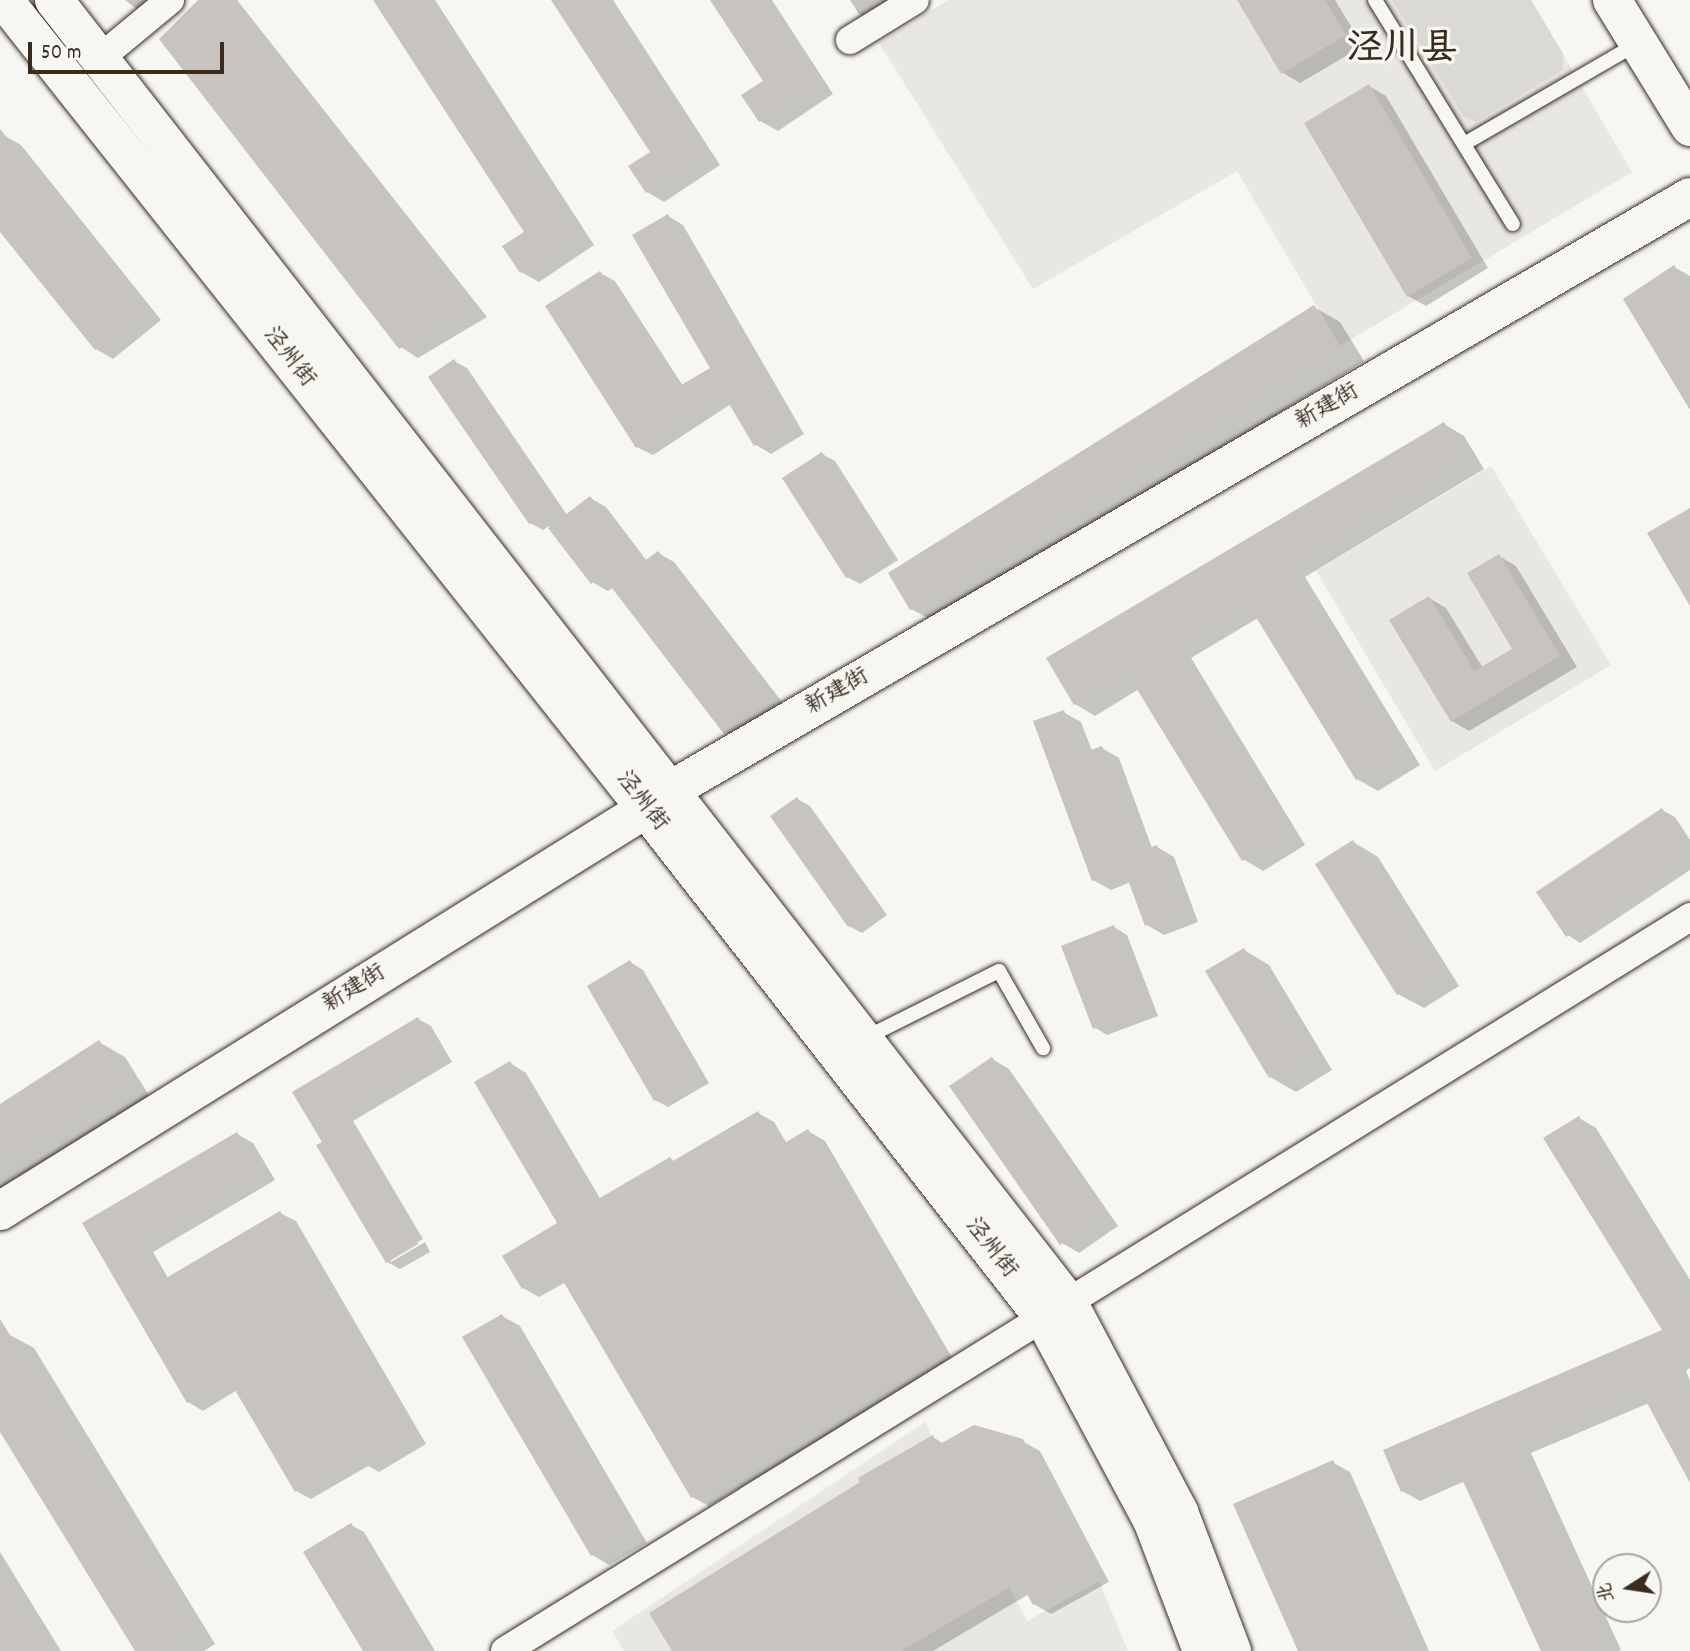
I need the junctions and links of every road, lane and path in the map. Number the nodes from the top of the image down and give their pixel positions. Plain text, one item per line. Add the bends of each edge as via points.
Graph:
1 (4, 0) edge
2 (54, 0) edge
3 (170, 0) edge
4 (915, 0) edge
5 (1375, 0) edge
6 (1612, 0) edge
7 (850, 40) dead end
8 (1638, 43) junction
9 (100, 58) junction
10 (1690, 127) edge
11 (1464, 144) junction
12 (1690, 197) edge
13 (1513, 224) dead end
14 (658, 800) junction
15 (1690, 917) edge
16 (862, 1039) junction
17 (1042, 1048) dead end
18 (0, 1211) edge
19 (1056, 1310) junction
20 (505, 1651) edge
21 (1202, 1651) edge
22 (1232, 1651) edge

1 - 14 main road, 泾州街
2 - 9 main road, 泾州街
3 - 9 street
4 - 7 street
5 - 11 lane
6 - 8 main road
8 - 10 main road
8 - 11 lane
9 - 14 main road, 泾州街
11 - 13 lane
12 - 14 main road, 新建街
14 - 16 main road, 泾州街
14 - 18 main road, 新建街
14 - 19 main road, 泾州街
15 - 19 street
16 - 17 lane via 999,971
16 - 19 main road, 泾州街
19 - 20 street
19 - 21 main road, 泾州街 via 1152,1520
19 - 22 main road, 泾州街 via 1180,1512

